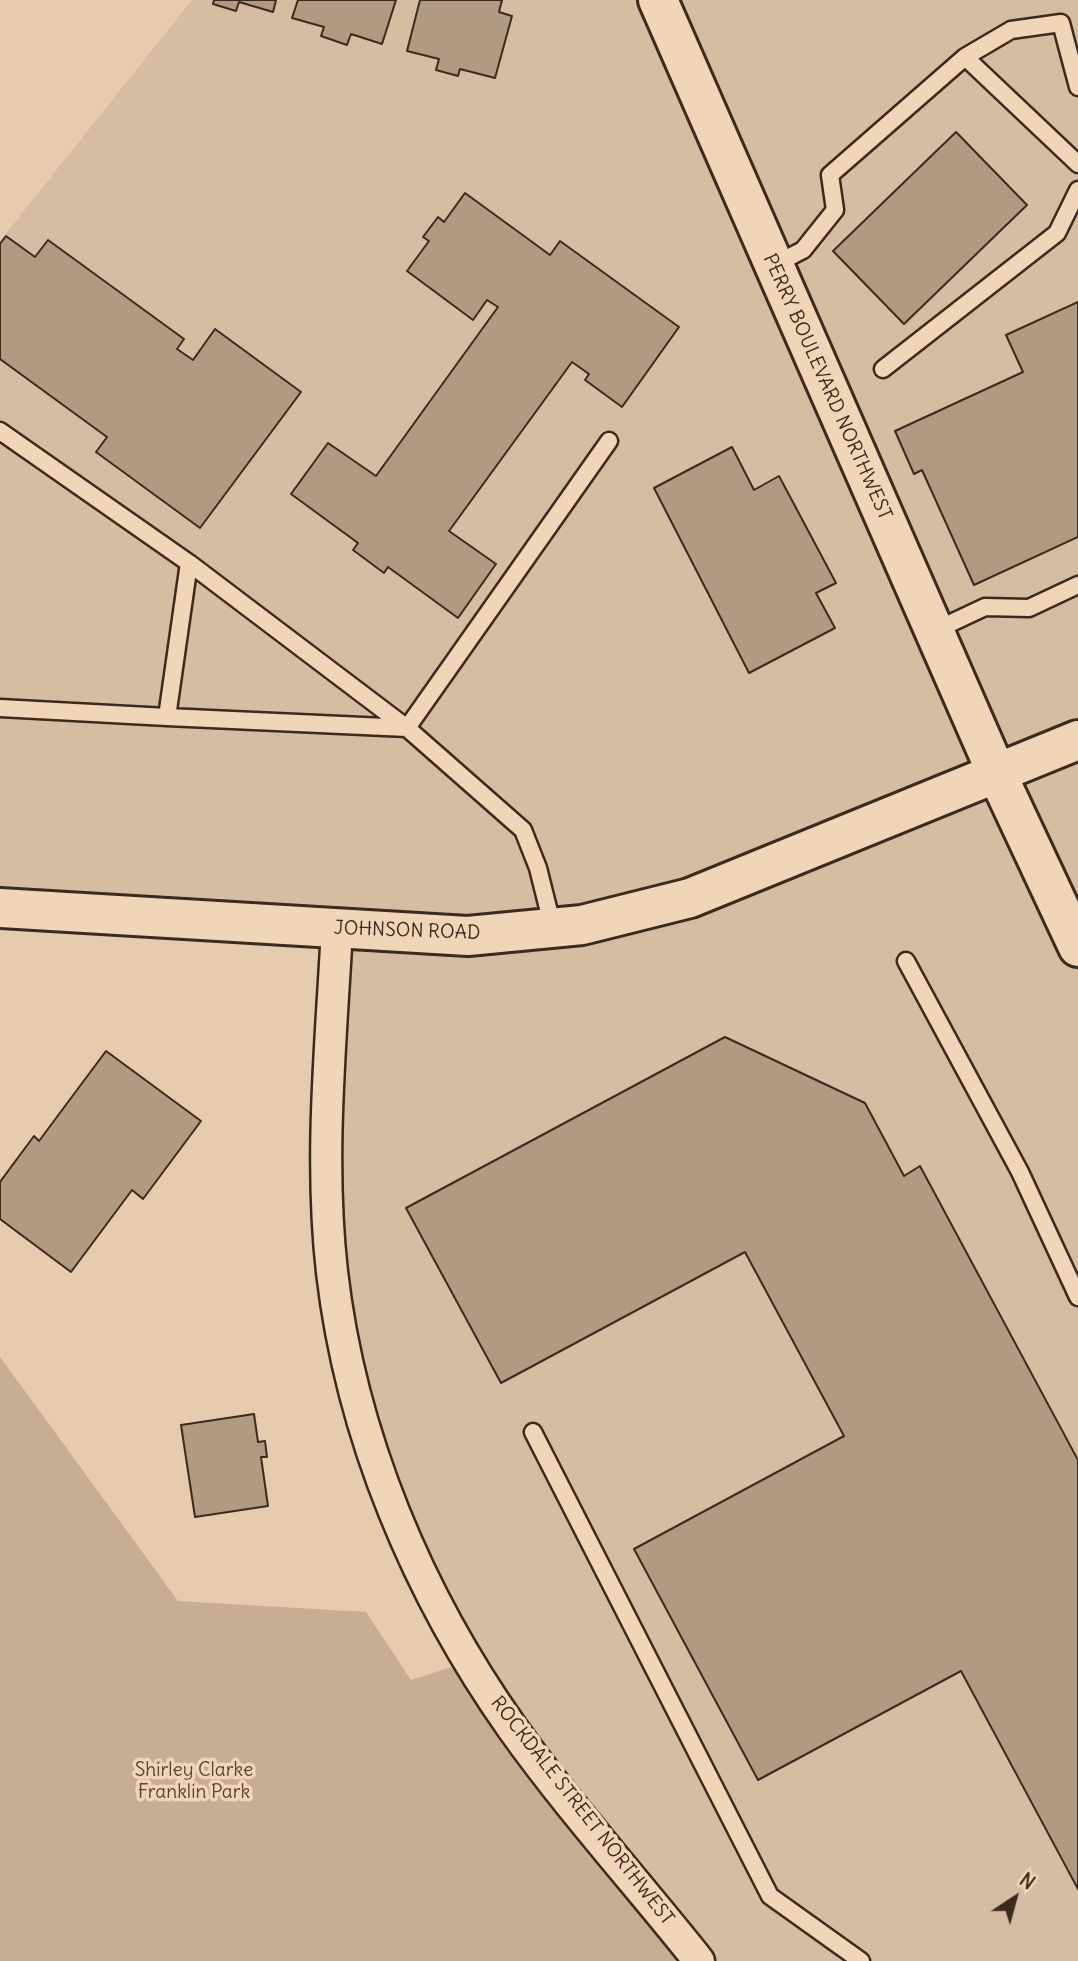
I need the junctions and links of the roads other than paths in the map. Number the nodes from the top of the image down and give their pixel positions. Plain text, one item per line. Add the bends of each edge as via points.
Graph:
1 (658, 0) edge
2 (965, 57) junction
3 (1078, 87) edge
4 (1078, 164) edge
5 (1078, 190) edge
6 (774, 265) junction
7 (883, 369) dead end
8 (0, 431) edge
9 (609, 441) dead end
10 (189, 563) junction
11 (1078, 586) edge
12 (934, 631) junction
13 (0, 708) edge
14 (167, 717) junction
15 (407, 728) junction
16 (1078, 740) edge
17 (996, 774) junction
18 (0, 908) edge
19 (553, 928) junction
20 (337, 929) junction
21 (1078, 947) edge
22 (906, 961) dead end
23 (1078, 1297) edge
24 (533, 1432) dead end
25 (699, 1961) edge
26 (861, 1961) edge

1 - 6 street, PERRY BOULEVARD NORTHWEST
2 - 3 lane via 1011,30 1061,23
2 - 4 lane
2 - 6 lane via 830,175 835,210 803,250
5 - 7 lane via 1057,233
6 - 12 street, PERRY BOULEVARD NORTHWEST
8 - 10 lane
9 - 15 lane
10 - 14 lane
10 - 15 lane
11 - 12 lane via 1029,608 985,607
12 - 17 street, PERRY BOULEVARD NORTHWEST
13 - 14 lane
14 - 15 lane
15 - 19 lane via 523,830
16 - 17 street, JOHNSON ROAD
17 - 19 street, JOHNSON ROAD via 690,898
17 - 21 street, PERRY BOULEVARD NORTHWEST
18 - 20 street, JOHNSON ROAD
19 - 20 street, JOHNSON ROAD via 468,936
20 - 25 street, ROCKDALE STREET NORTHWEST via 325,1140 332,1272 357,1402 401,1530 450,1632 514,1730
22 - 23 lane via 1020,1172
24 - 26 lane via 770,1896

